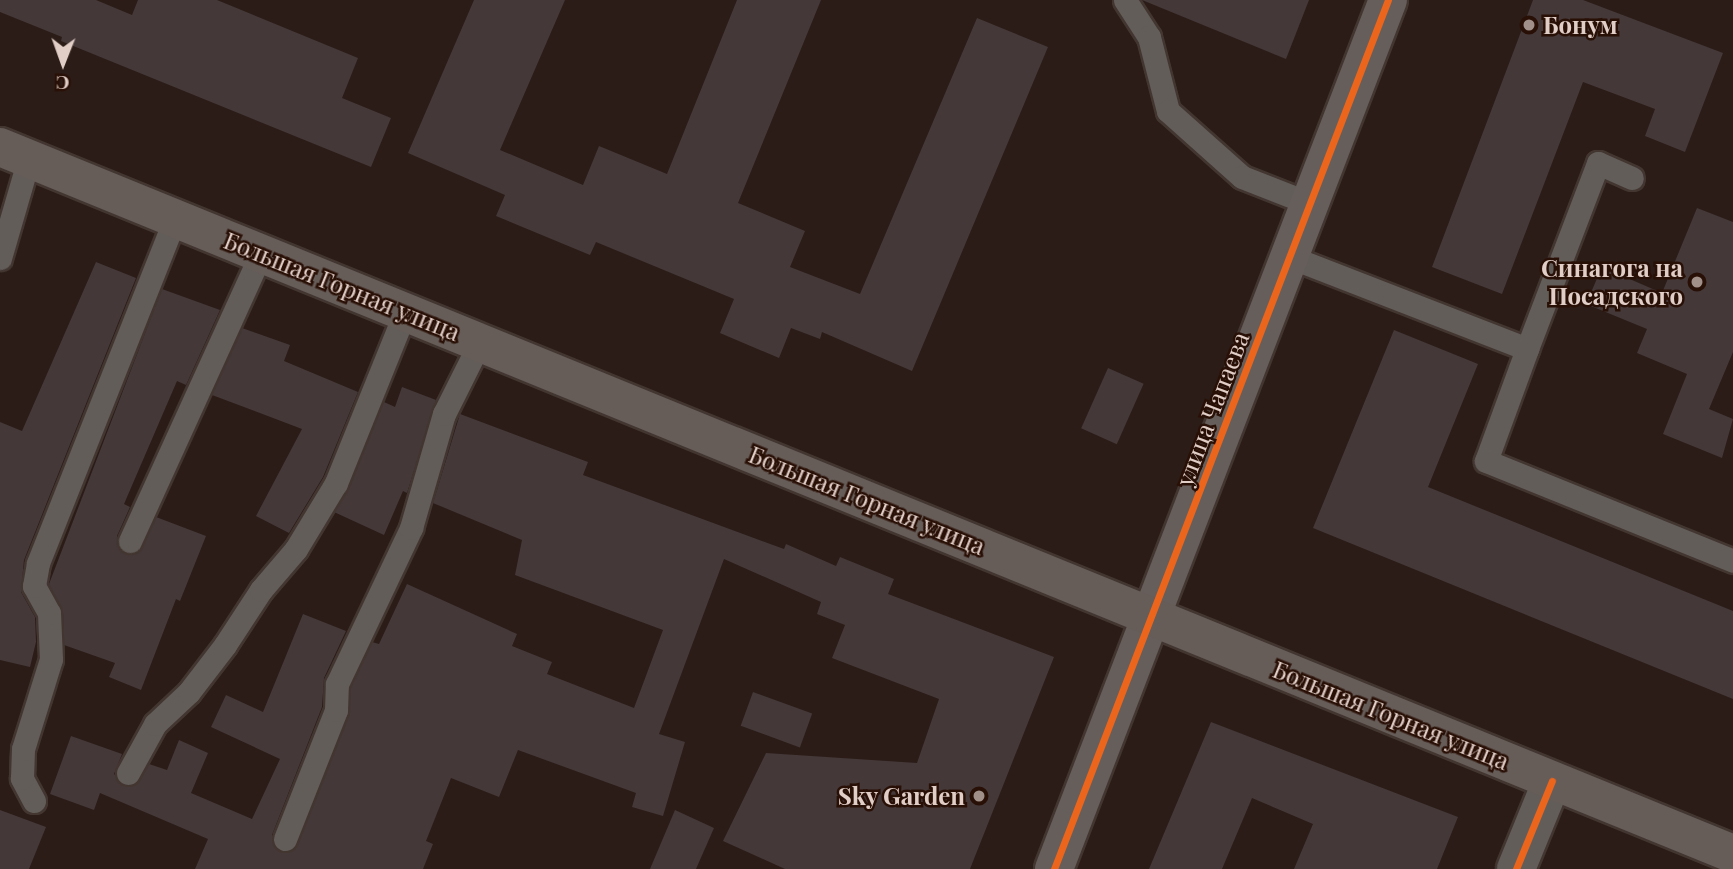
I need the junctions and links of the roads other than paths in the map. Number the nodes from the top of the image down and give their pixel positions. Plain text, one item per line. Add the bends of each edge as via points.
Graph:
1 (1125, 0) edge
2 (1388, 0) edge
3 (14, 152) edge
4 (1632, 178) dead end
5 (1311, 204) junction
6 (176, 218) junction
7 (261, 253) junction
8 (1290, 257) junction
9 (0, 258) edge
10 (405, 312) junction
11 (480, 342) junction
12 (1527, 349) junction
13 (130, 541) dead end
14 (1733, 561) edge
15 (1152, 615) junction
16 (128, 773) dead end
17 (1552, 781) junction
18 (34, 801) dead end
19 (285, 839) dead end
20 (1733, 854) edge
21 (1054, 869) edge
22 (1516, 869) edge

1 - 5 lane via 1149,37 1168,111 1242,177
2 - 5 street, улица Чапаева
3 - 6 main road, Большая Горная улица
3 - 9 lane
4 - 12 lane via 1598,163
5 - 8 street, улица Чапаева
6 - 7 main road, Большая Горная улица
6 - 18 lane via 38,563 34,586 49,613 51,659 23,749 22,778
7 - 10 main road, Большая Горная улица
7 - 13 lane
8 - 12 lane
8 - 15 street, улица Чапаева
10 - 11 main road, Большая Горная улица
10 - 16 lane via 336,483 296,549 261,590 225,645 189,692 155,724
11 - 15 main road, Большая Горная улица
11 - 19 lane via 444,414 411,528 337,684 336,710
12 - 14 lane via 1486,461
15 - 17 main road, Большая Горная улица
15 - 21 street, улица Чапаева
17 - 20 main road, Большая Горная улица
17 - 22 street

